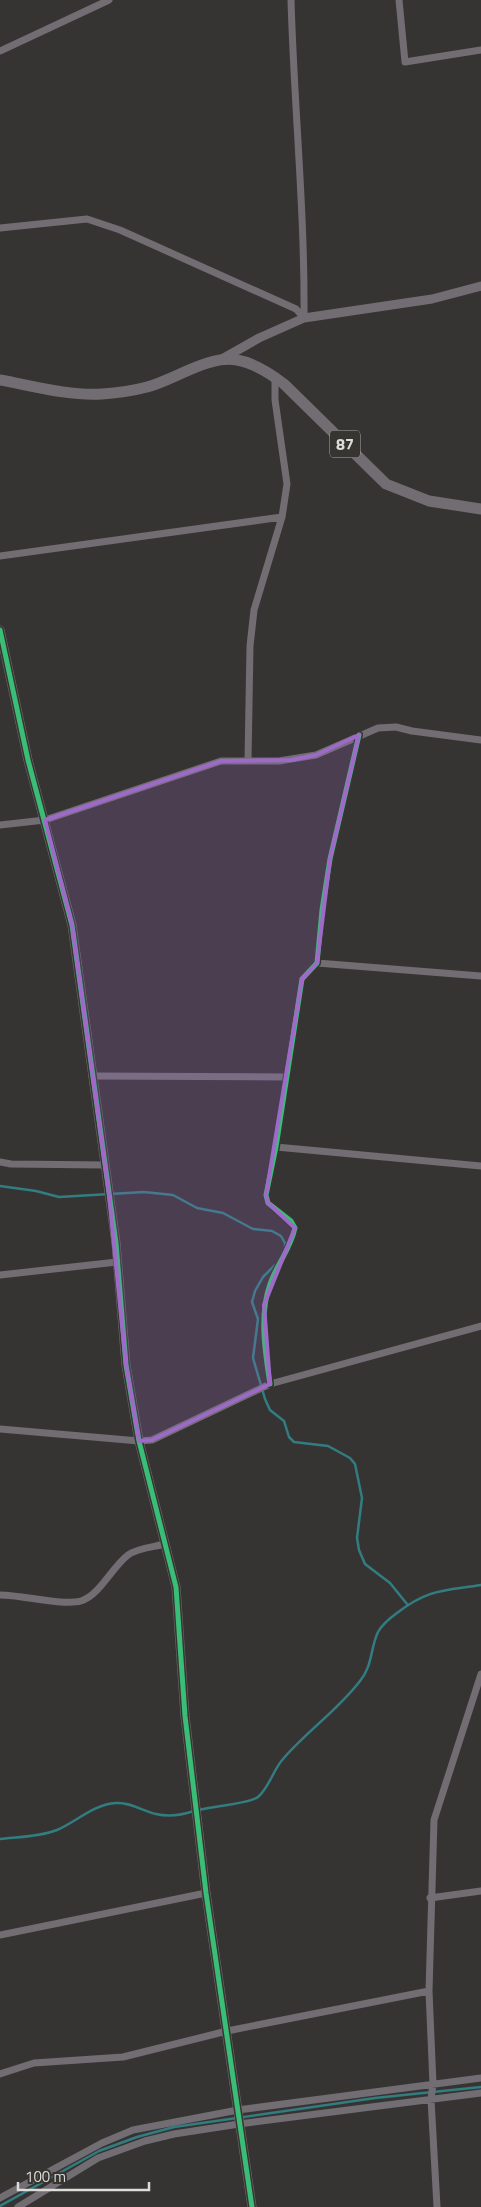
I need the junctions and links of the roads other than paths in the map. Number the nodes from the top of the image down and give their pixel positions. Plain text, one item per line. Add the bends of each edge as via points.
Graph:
1 (109, 0) edge
2 (291, 0) edge
3 (399, 0) edge
4 (481, 50) edge
5 (0, 51) edge
6 (0, 228) edge
7 (481, 286) edge
8 (304, 318) junction
9 (220, 360) junction
10 (274, 376) junction
11 (0, 380) edge
12 (481, 509) edge
13 (282, 517) junction
14 (0, 556) edge
15 (0, 630) edge
16 (359, 735) junction
17 (481, 740) edge
18 (248, 760) junction
19 (45, 820) junction
20 (0, 825) edge
21 (317, 963) junction
22 (481, 976) edge
23 (92, 1076) junction
24 (286, 1077) junction
25 (276, 1147) junction
26 (0, 1162) edge
27 (104, 1165) junction
28 (481, 1166) edge
29 (117, 1262) junction
30 (0, 1274) edge
31 (481, 1326) edge
32 (270, 1384) junction
33 (0, 1429) edge
34 (139, 1441) junction
35 (165, 1544) junction
36 (0, 1595) edge
37 (481, 1674) edge
38 (481, 1890) edge
39 (206, 1892) junction
40 (430, 1898) junction
41 (0, 1935) edge
42 (429, 1991) junction
43 (227, 2031) junction
44 (0, 2074) edge
45 (481, 2078) edge
46 (433, 2084) junction
47 (481, 2093) edge
48 (431, 2099) junction
49 (238, 2110) junction
50 (239, 2124) junction
51 (0, 2198) edge
52 (18, 2207) edge
53 (252, 2207) edge
54 (437, 2207) edge

1 - 5 street
2 - 8 street via 305,254
3 - 4 street via 405,62
6 - 8 street via 88,219 120,230 296,309
7 - 8 street via 432,299
8 - 9 street
9 - 10 main road, 87 via 248,363
9 - 11 main road, 87 via 148,387 100,394 80,394
10 - 12 main road, 87 via 386,484 429,501
10 - 13 street via 286,484
13 - 14 street
13 - 18 street via 254,610 250,646
15 - 19 street via 28,760
16 - 17 street via 378,728 396,727
16 - 18 street via 308,757 279,761
16 - 21 street via 330,859
18 - 19 street via 220,761
19 - 20 street
19 - 23 street via 72,925
21 - 22 street
21 - 24 street via 302,979
23 - 24 street
23 - 27 street
24 - 25 street
25 - 28 street
25 - 32 street via 266,1195 268,1203 295,1228 292,1243 270,1282 264,1305
26 - 27 street
27 - 29 street
29 - 30 street
29 - 34 street via 126,1365
31 - 32 street
32 - 34 street via 152,1440
33 - 34 street
34 - 35 street
35 - 36 street via 130,1553 116,1565 100,1587 82,1601
35 - 39 street via 176,1587 185,1716
37 - 40 street via 434,1820
38 - 40 street
39 - 41 street
39 - 43 street
40 - 42 street
42 - 43 street
42 - 46 street
43 - 44 street via 123,2057 34,2063
43 - 49 street
45 - 46 street
46 - 48 street
46 - 49 street
47 - 48 street
48 - 50 street
48 - 54 street
49 - 50 street
49 - 51 street via 133,2130 102,2143
50 - 52 street via 174,2134 98,2158
50 - 53 street

